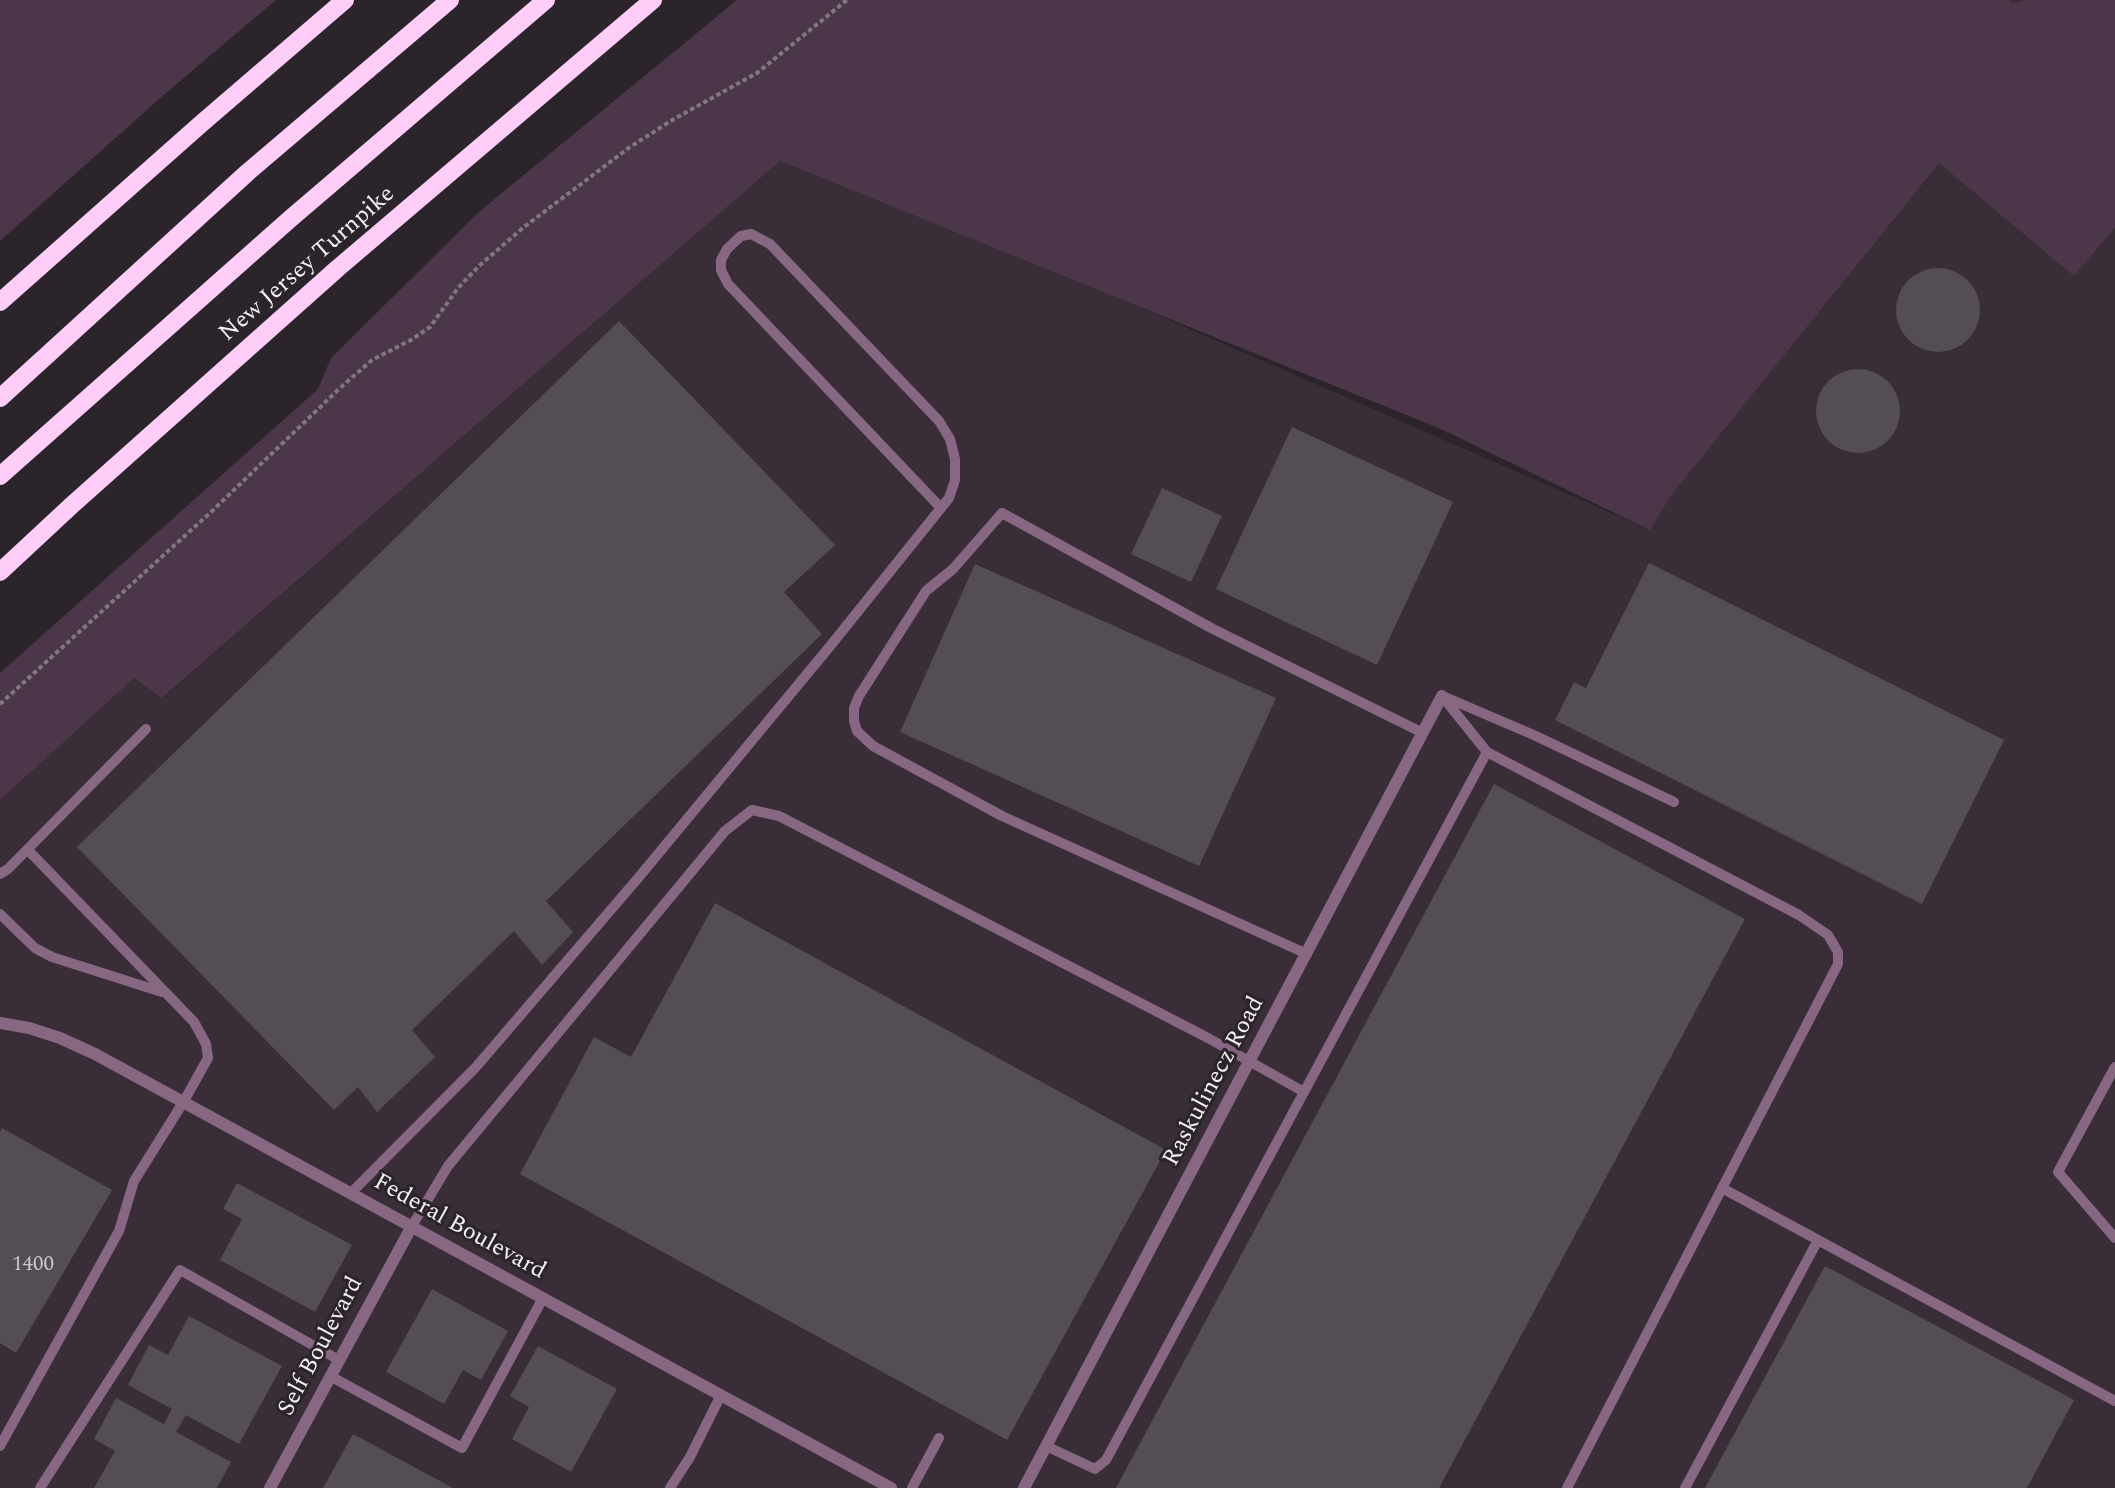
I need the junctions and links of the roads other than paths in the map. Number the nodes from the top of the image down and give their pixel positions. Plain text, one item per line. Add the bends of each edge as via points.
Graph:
1 (345, 0) edge
2 (450, 0) edge
3 (546, 0) edge
4 (653, 0) edge
5 (0, 302) edge
6 (0, 398) edge
7 (0, 476) edge
8 (941, 508) junction
9 (0, 572) edge
10 (1442, 696) junction
11 (146, 729) dead end
12 (1423, 733) junction
13 (1487, 752) junction
14 (1674, 802) dead end
15 (28, 849) junction
16 (0, 874) edge
17 (0, 914) edge
18 (1307, 954) junction
19 (165, 993) junction
20 (0, 1023) edge
21 (1249, 1063) junction
22 (2115, 1067) edge
23 (1304, 1092) junction
24 (184, 1101) junction
25 (1722, 1188) junction
26 (351, 1193) junction
27 (412, 1226) junction
28 (2115, 1238) edge
29 (1818, 1240) junction
30 (543, 1298) junction
31 (339, 1360) junction
32 (330, 1376) junction
33 (721, 1395) junction
34 (2115, 1401) edge
35 (939, 1438) dead end
36 (0, 1446) edge
37 (1046, 1446) junction
38 (40, 1488) edge
39 (270, 1488) edge
40 (670, 1488) edge
41 (891, 1488) edge
42 (912, 1488) edge
43 (1024, 1488) edge
44 (1567, 1488) edge
45 (1685, 1488) edge

1 - 5 highway
2 - 6 highway via 248,172
3 - 7 highway, New Jersey Turnpike via 290,219
4 - 9 highway, New Jersey Turnpike via 338,268
8 - 8 lane via 955,480 955,459 950,439 939,421 770,244 751,234 741,236 721,260 728,284
8 - 26 lane via 639,877 490,1051
10 - 12 street, Raskulinecz Road
10 - 13 lane
10 - 14 lane
11 - 15 lane
12 - 18 street, Raskulinecz Road
12 - 18 lane via 1213,630 1002,513 953,569 926,591 859,696 854,720 857,730 873,746 1002,816
13 - 23 lane
13 - 25 lane via 1799,915 1828,935 1838,952 1838,964
15 - 16 lane
15 - 19 lane
17 - 19 lane via 35,948 52,957
18 - 21 street, Raskulinecz Road
19 - 24 lane via 194,1022 206,1044 208,1058
20 - 24 street, Federal Boulevard via 60,1038
21 - 23 lane
21 - 27 lane via 1208,1038 779,816 752,810 725,831 448,1166
21 - 37 street, Raskulinecz Road
22 - 28 lane via 2058,1172
23 - 37 lane via 1106,1460 1095,1469
24 - 26 street, Federal Boulevard
24 - 36 lane via 135,1181 119,1231
25 - 29 lane
25 - 44 lane
26 - 27 street, Federal Boulevard
27 - 30 street, Federal Boulevard
27 - 31 street, Self Boulevard
29 - 34 lane
29 - 45 lane
30 - 32 lane via 462,1448
30 - 33 street, Federal Boulevard
31 - 32 street, Self Boulevard
31 - 38 lane via 180,1270
32 - 39 street, Self Boulevard
33 - 40 lane
33 - 41 street, Federal Boulevard
35 - 42 lane
37 - 43 street, Raskulinecz Road

